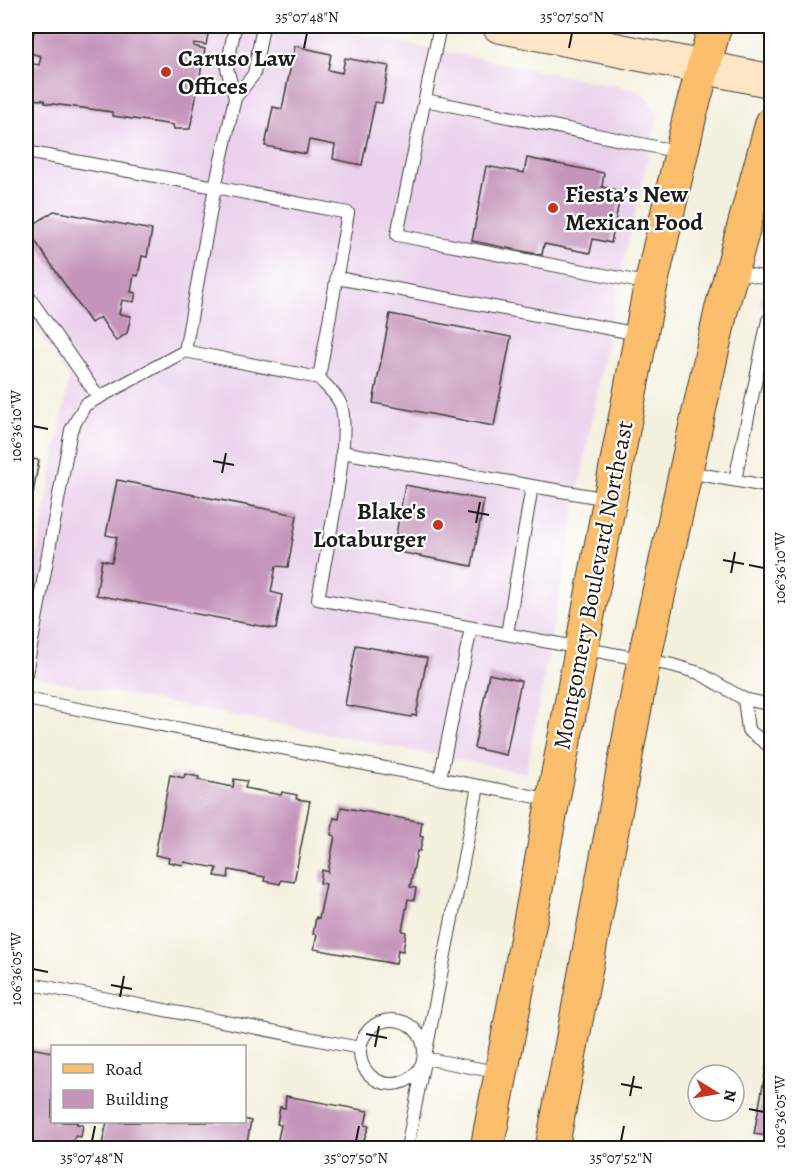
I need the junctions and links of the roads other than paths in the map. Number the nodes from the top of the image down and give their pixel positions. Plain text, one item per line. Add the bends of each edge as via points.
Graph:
1 (235, 26) edge
2 (263, 26) edge
3 (440, 26) edge
4 (498, 26) edge
5 (715, 26) edge
6 (704, 68) junction
7 (771, 81) edge
8 (235, 98) junction
9 (425, 100) junction
10 (771, 123) edge
11 (26, 152) edge
12 (681, 152) junction
13 (215, 187) junction
14 (731, 271) junction
15 (337, 278) junction
16 (771, 279) edge
17 (651, 284) junction
18 (26, 293) edge
19 (768, 320) dead end
20 (640, 334) junction
21 (185, 351) junction
22 (319, 378) junction
23 (99, 398) junction
24 (342, 452) junction
25 (686, 472) junction
26 (735, 480) junction
27 (532, 486) junction
28 (771, 487) edge
29 (609, 499) junction
30 (471, 628) junction
31 (507, 634) junction
32 (581, 648) junction
33 (644, 660) junction
34 (26, 674) edge
35 (26, 699) edge
36 (744, 699) junction
37 (771, 705) edge
38 (771, 748) edge
39 (440, 778) junction
40 (478, 786) junction
41 (553, 800) junction
42 (26, 982) edge
43 (360, 1048) junction
44 (424, 1058) junction
45 (502, 1073) junction
46 (406, 1149) edge
47 (487, 1149) edge
48 (552, 1149) edge

1 - 8 lane via 227,68
2 - 8 lane via 254,74
3 - 9 lane
4 - 6 main road
5 - 6 main road, Montgomery Boulevard Northeast
6 - 7 main road
6 - 12 main road, Montgomery Boulevard Northeast
8 - 13 lane
9 - 12 lane
9 - 17 lane via 397,235
10 - 14 main road
11 - 13 lane
12 - 17 main road, Montgomery Boulevard Northeast
13 - 15 lane via 348,213
13 - 21 lane
14 - 16 lane
14 - 25 main road
15 - 20 lane
15 - 22 lane
17 - 20 main road, Montgomery Boulevard Northeast
18 - 23 lane
19 - 26 lane
20 - 29 main road, Montgomery Boulevard Northeast
21 - 22 lane
21 - 23 lane
22 - 24 lane via 340,403 344,420
23 - 34 lane via 85,405 71,430
24 - 27 lane
24 - 30 lane via 318,599
25 - 26 lane
25 - 33 main road
26 - 28 lane
27 - 29 lane
27 - 31 lane
29 - 32 main road, Montgomery Boulevard Northeast
30 - 31 lane
30 - 39 lane
31 - 32 lane
32 - 33 lane
32 - 41 main road, Montgomery Boulevard Northeast
33 - 36 lane via 699,673
33 - 48 main road
35 - 39 lane
36 - 37 lane
36 - 38 lane via 748,730
39 - 40 lane
40 - 41 lane
40 - 44 lane
41 - 45 main road, Montgomery Boulevard Northeast
42 - 43 lane
43 - 44 lane via 365,1069 382,1083 403,1082 420,1069
43 - 44 lane via 369,1029 377,1023 397,1020 416,1029
44 - 45 lane
44 - 46 lane
45 - 47 main road, Montgomery Boulevard Northeast

